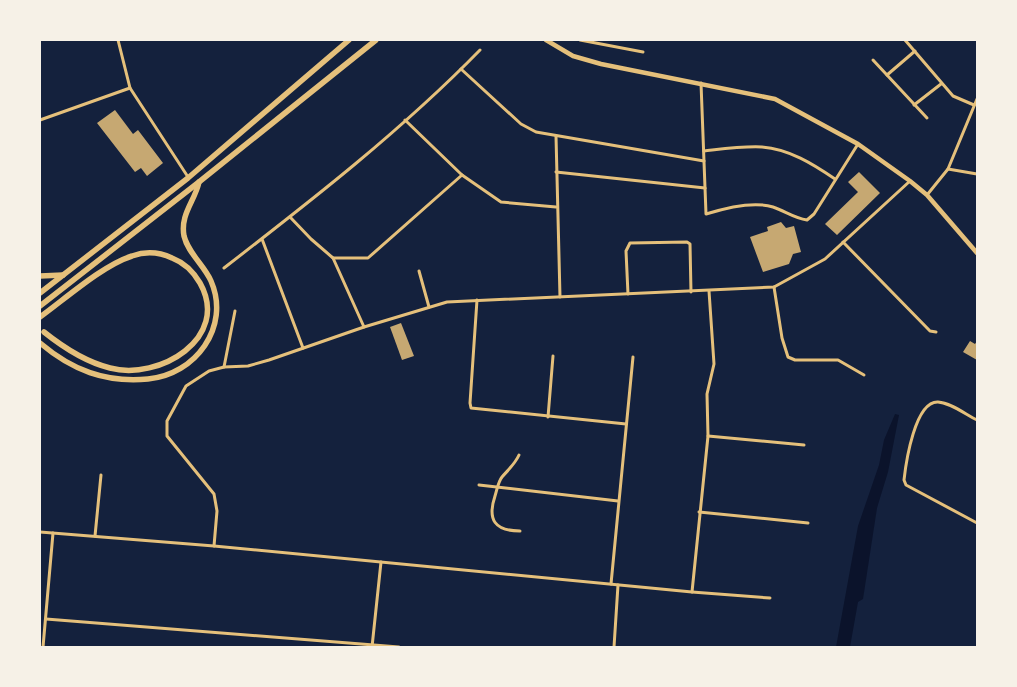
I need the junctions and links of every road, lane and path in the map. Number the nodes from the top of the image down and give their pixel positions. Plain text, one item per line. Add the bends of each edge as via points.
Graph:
1 (118, 40) edge
2 (349, 40) edge
3 (376, 40) edge
4 (546, 40) edge
5 (580, 40) edge
6 (905, 40) edge
7 (480, 50) dead end
8 (643, 52) dead end
9 (915, 52) junction
10 (873, 60) dead end
11 (461, 69) junction
12 (887, 75) junction
13 (701, 83) junction
14 (941, 84) junction
15 (130, 88) junction
16 (977, 99) edge
17 (914, 105) junction
18 (974, 105) junction
19 (926, 118) dead end
20 (40, 120) edge
21 (405, 120) junction
22 (556, 136) junction
23 (858, 144) junction
24 (704, 151) junction
25 (704, 161) junction
26 (948, 169) junction
27 (556, 172) junction
28 (977, 174) edge
29 (462, 175) junction
30 (188, 178) junction
31 (836, 179) junction
32 (910, 181) junction
33 (200, 182) junction
34 (705, 188) junction
35 (927, 195) junction
36 (556, 207) junction
37 (290, 217) junction
38 (262, 239) junction
39 (843, 242) junction
40 (977, 253) edge
41 (333, 258) junction
42 (224, 268) dead end
43 (419, 271) dead end
44 (65, 274) junction
45 (40, 276) edge
46 (774, 287) junction
47 (709, 291) junction
48 (691, 292) junction
49 (40, 293) edge
50 (628, 294) junction
51 (560, 297) junction
52 (477, 300) junction
53 (40, 306) edge
54 (429, 307) junction
55 (235, 311) dead end
56 (40, 317) edge
57 (364, 327) junction
58 (44, 332) dead end
59 (936, 332) dead end
60 (40, 343) edge
61 (303, 348) junction
62 (553, 356) dead end
63 (633, 357) dead end
64 (224, 367) junction
65 (864, 375) dead end
66 (548, 417) junction
67 (977, 420) edge
68 (626, 424) junction
69 (708, 436) junction
70 (804, 445) dead end
71 (519, 455) dead end
72 (100, 475) dead end
73 (479, 485) dead end
74 (498, 487) junction
75 (618, 501) junction
76 (699, 512) junction
77 (808, 523) dead end
78 (977, 523) edge
79 (520, 531) dead end
80 (40, 532) edge
81 (53, 533) junction
82 (95, 536) junction
83 (214, 546) junction
84 (381, 562) junction
85 (611, 584) junction
86 (618, 585) junction
87 (692, 592) junction
88 (770, 598) dead end
89 (46, 619) junction
90 (372, 646) edge
91 (43, 647) edge
92 (399, 647) edge
93 (614, 647) edge

1 - 15 street
2 - 30 main road
3 - 33 main road
4 - 13 street via 573,56 601,64
5 - 8 street
6 - 9 street
7 - 11 street
9 - 12 street
9 - 14 street
10 - 12 street
11 - 21 street
11 - 22 street via 521,124 536,132
12 - 17 street
13 - 23 street via 775,99
13 - 24 street
14 - 17 street
14 - 18 street via 953,96
15 - 20 street
15 - 30 street
16 - 18 street
17 - 19 street
18 - 26 street
21 - 29 street
21 - 37 street
22 - 25 street
22 - 27 street
23 - 31 street
23 - 32 street
24 - 25 street
24 - 31 street via 761,147 786,152
25 - 34 street
26 - 28 street
26 - 35 street
27 - 34 street
27 - 36 street
29 - 36 street via 501,202
29 - 41 street via 368,258
30 - 44 main road
31 - 34 street via 807,220 760,205 706,214
32 - 35 street
32 - 39 street
33 - 53 main road
33 - 60 main road via 186,214 184,237 212,283 217,312 212,335 195,358 176,371 152,379 112,380 76,368
35 - 40 street
36 - 51 street
37 - 38 street
37 - 41 street
38 - 42 street
38 - 61 street
39 - 46 street via 811,268
39 - 59 street via 930,331
41 - 57 street
43 - 54 street
44 - 45 main road
44 - 49 main road
46 - 47 street
46 - 65 street via 788,357 795,360 838,360
47 - 48 street
47 - 69 street via 714,364 706,394
48 - 50 street
48 - 50 street via 690,244 630,243 626,250
50 - 51 street
51 - 52 street
52 - 54 street
52 - 66 street via 471,408
54 - 57 street
55 - 64 street
56 - 58 main road via 108,268 145,253 164,254 181,261 196,276 206,296 202,329 192,346 172,362 153,368 112,369 64,348
57 - 61 street
61 - 64 street via 248,366
62 - 66 street
63 - 68 street
64 - 83 street via 196,378 186,386 165,429 167,436 214,494 217,510
66 - 68 street
67 - 78 street via 946,404 936,402 927,406 909,449 904,480 906,485
68 - 75 street
69 - 70 street
69 - 76 street
71 - 74 street
72 - 82 street
73 - 74 street
74 - 75 street
74 - 79 street via 492,504 495,524 508,531
75 - 85 street
76 - 77 street
76 - 87 street
80 - 81 street
81 - 82 street
81 - 89 street
82 - 83 street
83 - 84 street
84 - 85 street
84 - 90 street
85 - 86 street
86 - 87 street
86 - 93 street
87 - 88 street
89 - 90 street
89 - 91 street
90 - 92 street

